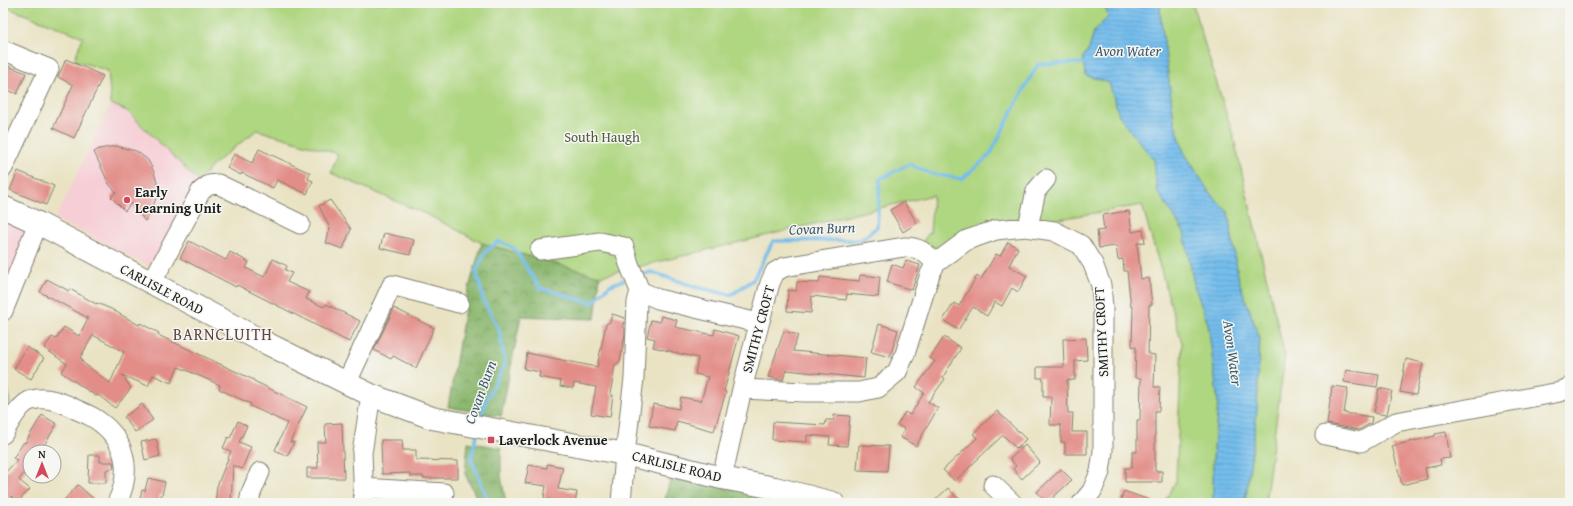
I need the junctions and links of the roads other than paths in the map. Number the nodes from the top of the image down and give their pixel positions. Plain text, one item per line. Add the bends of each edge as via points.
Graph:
1 (3, 50) edge
2 (3, 168) edge
3 (1046, 179) dead end
4 (3, 207) edge
5 (38, 223) junction
6 (300, 224) dead end
7 (1026, 227) junction
8 (540, 250) dead end
9 (936, 263) junction
10 (151, 284) junction
11 (640, 292) junction
12 (459, 303) dead end
13 (3, 311) edge
14 (758, 323) junction
15 (346, 382) junction
16 (1570, 387) edge
17 (742, 389) junction
18 (370, 395) junction
19 (3, 434) edge
20 (1325, 435) dead end
21 (625, 454) junction
22 (260, 472) dead end
23 (722, 478) junction
24 (993, 485) dead end
25 (444, 493) dead end
26 (364, 496) edge
27 (118, 503) edge
28 (249, 503) edge
29 (621, 503) edge
30 (832, 503) edge
31 (1012, 503) edge
32 (1082, 503) edge

1 - 2 street via 49,69
3 - 7 street via 1036,191
4 - 5 main road, CARLISLE ROAD
5 - 10 main road, CARLISLE ROAD
5 - 13 street
6 - 10 street via 218,184 209,185 201,191
7 - 9 street, SMITHY CROFT via 996,230 967,240
7 - 32 street, SMITHY CROFT via 1054,231 1081,245 1093,264 1101,285 1104,367 1103,451 1100,472 1092,491
8 - 11 street via 600,242 624,247
9 - 14 street, SMITHY CROFT via 926,253 914,247 904,247 784,266 775,272 770,282
9 - 17 street, SMITHY CROFT via 897,372 878,388 859,392
10 - 15 main road, CARLISLE ROAD
11 - 14 street via 658,299
11 - 21 street via 637,302 634,378
12 - 15 street via 392,285
14 - 17 street, SMITHY CROFT
15 - 18 main road, CARLISLE ROAD
16 - 20 street via 1560,392 1396,422 1361,442
17 - 23 street, SMITHY CROFT
18 - 21 main road, CARLISLE ROAD via 432,418
18 - 26 street via 362,453
19 - 27 street via 16,413 31,400 60,401 94,418 120,443 124,456 126,470
21 - 23 main road, CARLISLE ROAD
21 - 29 street
22 - 28 street
23 - 30 main road, CARLISLE ROAD
24 - 31 street
25 - 26 street

